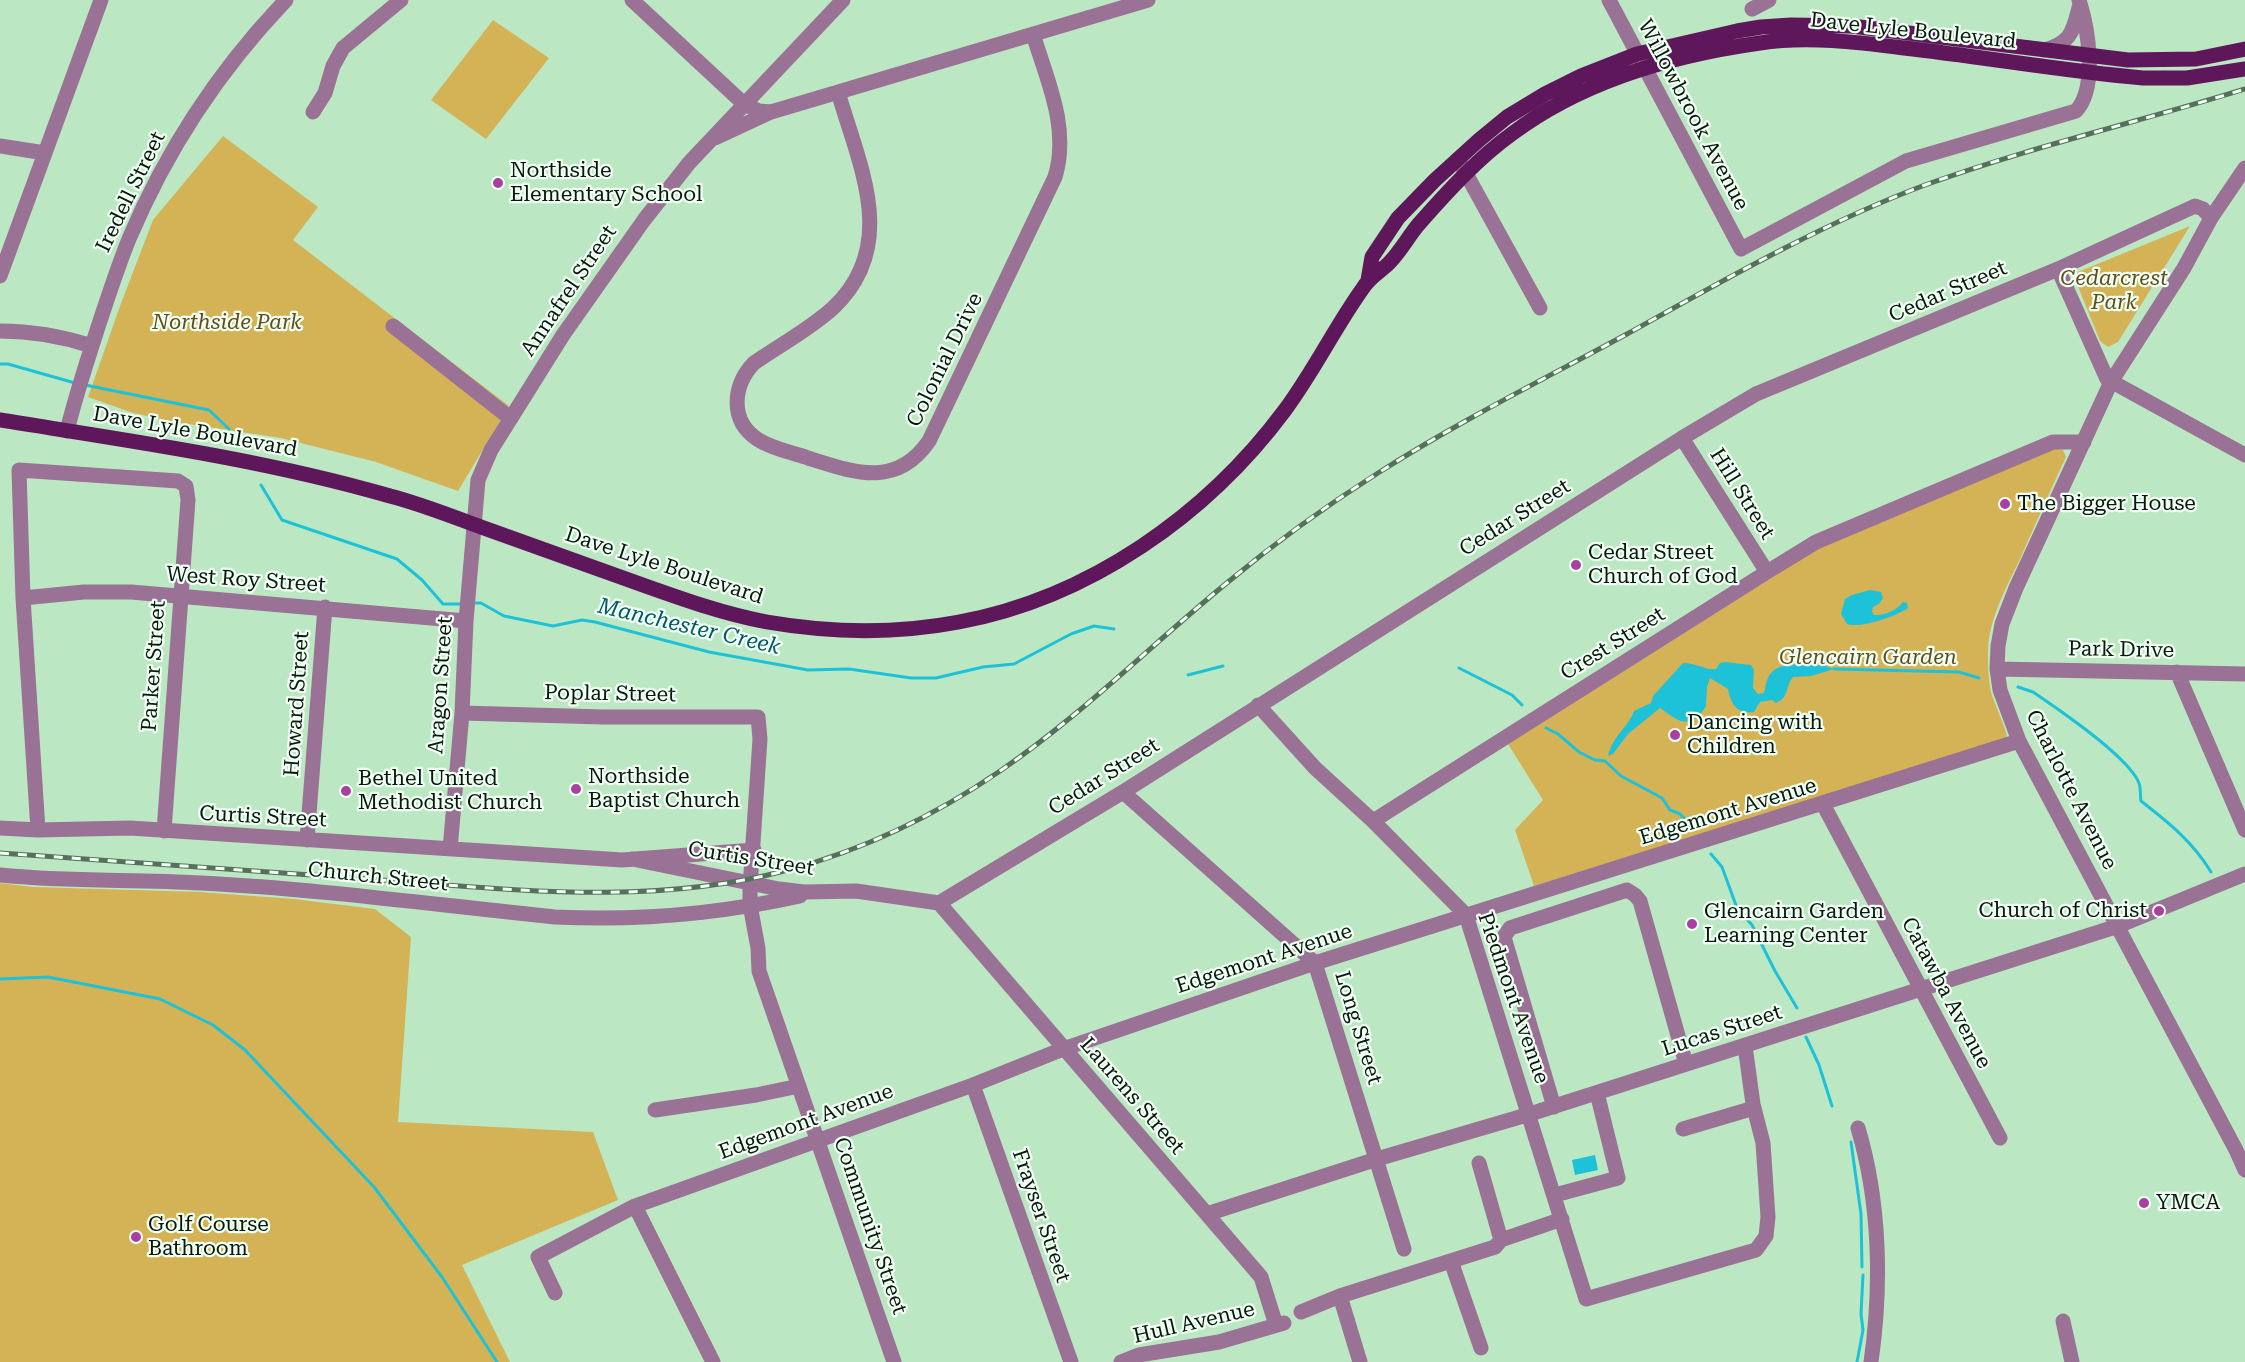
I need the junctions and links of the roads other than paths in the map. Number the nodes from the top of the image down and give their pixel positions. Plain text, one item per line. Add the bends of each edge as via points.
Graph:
1 (101, 0) edge
2 (401, 0) edge
3 (632, 0) edge
4 (843, 0) edge
5 (1609, 0) edge
6 (1769, 0) edge
7 (284, 1) edge
8 (1138, 1) edge
9 (2079, 2) edge
10 (1752, 9) dead end
11 (1033, 34) junction
12 (2245, 49) edge
13 (2044, 50) junction
14 (2088, 56) junction
15 (1641, 61) junction
16 (2245, 69) edge
17 (2088, 72) junction
18 (838, 92) junction
19 (744, 104) junction
20 (313, 112) dead end
21 (771, 112) junction
22 (710, 140) junction
23 (0, 146) edge
24 (45, 153) junction
25 (1458, 159) junction
26 (2245, 168) edge
27 (1466, 174) junction
28 (2211, 218) junction
29 (2058, 269) junction
30 (0, 276) edge
31 (1368, 280) junction
32 (1540, 308) dead end
33 (393, 326) dead end
34 (0, 331) edge
35 (92, 346) junction
36 (2111, 382) junction
37 (510, 418) junction
38 (0, 420) edge
39 (67, 431) junction
40 (1682, 438) junction
41 (2084, 442) junction
42 (2245, 455) edge
43 (474, 524) junction
44 (1767, 572) junction
45 (180, 596) junction
46 (23, 598) junction
47 (325, 607) junction
48 (467, 609) junction
49 (1997, 669) junction
50 (2177, 672) junction
51 (2245, 674) edge
52 (1258, 705) junction
53 (462, 713) junction
54 (758, 717) joint
55 (2019, 741) junction
56 (1123, 792) junction
57 (1823, 804) junction
58 (1373, 821) junction
59 (0, 828) edge
60 (38, 830) junction
61 (2245, 830) edge
62 (164, 831) junction
63 (307, 840) junction
64 (450, 849) junction
65 (754, 850) junction
66 (632, 859) junction
67 (2245, 874) edge
68 (0, 875) edge
69 (725, 878) junction
70 (750, 884) junction
71 (779, 889) junction
72 (818, 892) junction
73 (939, 903) junction
74 (750, 905) junction
75 (728, 908) junction
76 (1466, 915) junction
77 (2118, 926) junction
78 (1315, 963) junction
79 (1920, 990) junction
80 (1745, 1046) junction
81 (1063, 1049) junction
82 (1686, 1064) junction
83 (973, 1085) junction
84 (799, 1086) junction
85 (1597, 1093) junction
86 (1554, 1107) junction
87 (1754, 1108) junction
88 (655, 1110) dead end
89 (1530, 1114) junction
90 (1858, 1128) dead end
91 (1683, 1129) dead end
92 (2000, 1138) dead end
93 (818, 1139) junction
94 (2241, 1149) edge
95 (1377, 1159) junction
96 (1479, 1162) dead end
97 (2245, 1170) edge
98 (1556, 1199) junction
99 (635, 1206) junction
100 (1207, 1214) junction
101 (1562, 1219) junction
102 (1501, 1240) junction
103 (1404, 1249) dead end
104 (1451, 1261) junction
105 (555, 1293) dead end
106 (1340, 1296) junction
107 (1301, 1312) dead end
108 (2063, 1321) dead end
109 (1280, 1324) joint
110 (1481, 1348) dead end
111 (713, 1362) edge
112 (894, 1362) edge
113 (1071, 1362) edge
114 (1121, 1362) edge
115 (1360, 1362) edge
116 (1871, 1362) edge
117 (2072, 1362) edge

1 - 24 street
2 - 20 street via 343,48
3 - 19 street
4 - 19 street, Annafrel Street
5 - 15 street, Willowbrook Avenue
6 - 10 street
7 - 35 street, Iredell Street via 195,114 152,188 128,241
8 - 11 street
9 - 13 street via 2068,39
9 - 14 street via 2087,31
11 - 18 street
11 - 18 street, Colonial Drive via 1060,126 1061,148 1055,177 928,441 905,464 878,473 857,473 764,443 744,426 736,402 747,370 834,307 849,290 863,263 870,236 870,204
12 - 14 main road, Dave Lyle Boulevard via 2176,60
13 - 14 main road, Dave Lyle Boulevard
13 - 15 main road, Dave Lyle Boulevard via 1851,26 1791,25 1737,31
14 - 17 street
15 - 17 main road, Dave Lyle Boulevard via 1791,40 1850,42
15 - 17 street, Willowbrook Avenue via 1741,249 1906,161 2070,114 2083,104
15 - 25 main road, Dave Lyle Boulevard via 1581,76 1545,94 1507,117
15 - 27 main road, Dave Lyle Boulevard via 1516,130
16 - 17 main road, Dave Lyle Boulevard via 2166,79
18 - 21 street
19 - 21 street
19 - 22 street, Annafrel Street
21 - 22 street
22 - 37 street, Annafrel Street via 644,220 585,302
23 - 24 street
24 - 30 street
25 - 27 street
25 - 31 main road, Dave Lyle Boulevard via 1398,218 1372,256
26 - 28 street, Charlotte Avenue
27 - 31 main road, Dave Lyle Boulevard via 1389,263
27 - 32 street
28 - 29 street, Cedar Street via 2195,206
28 - 36 street, Charlotte Avenue
29 - 36 street
29 - 40 street, Cedar Street via 1756,394
31 - 43 main road, Dave Lyle Boulevard via 1281,416 1208,494 1115,564 1054,594 989,615 926,627 870,631 761,621 690,602
33 - 37 street
34 - 35 street via 66,337
35 - 39 street, Iredell Street
36 - 41 street, Charlotte Avenue
36 - 42 street
37 - 43 street, Annafrel Street via 478,480
38 - 39 main road, Dave Lyle Boulevard
39 - 43 main road, Dave Lyle Boulevard via 290,469 400,498
40 - 44 street, Hill Street
40 - 52 street, Cedar Street
41 - 44 street, Crest Street via 2053,441 1816,542
41 - 49 street, Charlotte Avenue via 2002,624
43 - 48 street, Aragon Street
44 - 58 street, Crest Street
45 - 46 street, West Roy Street via 84,592
45 - 46 street, Parker Street via 186,486 170,480 19,470
45 - 47 street, West Roy Street
45 - 62 street, Parker Street
46 - 60 street
47 - 48 street, West Roy Street
47 - 63 street, Howard Street
48 - 53 street, Aragon Street
49 - 50 street, Park Drive
49 - 55 street, Charlotte Avenue via 2000,690
50 - 51 street, Park Drive
50 - 61 street
52 - 56 street, Cedar Street
52 - 58 street, Piedmont Avenue via 1315,768
53 - 54 street, Poplar Street
53 - 64 street, Aragon Street
54 - 65 street, Community Street
55 - 57 street, Edgemont Avenue
55 - 77 street, Charlotte Avenue
56 - 73 street, Cedar Street
56 - 78 street, Long Street
57 - 76 street, Edgemont Avenue
57 - 79 street, Catawba Avenue
58 - 76 street, Piedmont Avenue
59 - 60 street, Curtis Street
60 - 62 street, Curtis Street
62 - 63 street, Curtis Street
63 - 64 street, Curtis Street
64 - 66 street, Curtis Street
65 - 66 street, Curtis Street
65 - 70 street, Community Street
66 - 69 street, Curtis Street
67 - 77 street, Lucas Street
68 - 75 street, Church Street via 293,889 544,916 662,916
69 - 70 street, Curtis Street
69 - 74 street via 740,888
69 - 75 street via 737,898
70 - 71 street, Curtis Street
70 - 74 street, Community Street
71 - 72 street, Curtis Street
71 - 74 street via 758,893
72 - 73 street, Curtis Street via 865,892
72 - 74 street, Church Street
73 - 81 street, Laurens Street
74 - 75 street, Church Street
74 - 84 street, Community Street via 759,971
76 - 78 street, Edgemont Avenue
76 - 89 street, Piedmont Avenue
77 - 79 street, Lucas Street
77 - 94 street, Charlotte Avenue
78 - 81 street, Edgemont Avenue
78 - 95 street, Long Street
79 - 80 street, Lucas Street
79 - 92 street, Catawba Avenue
80 - 82 street, Lucas Street
80 - 87 street
81 - 83 street, Edgemont Avenue
81 - 100 street, Laurens Street
82 - 85 street, Lucas Street
82 - 86 street via 1635,895 1627,890 1510,928 1504,937
83 - 93 street, Edgemont Avenue
83 - 113 street, Frayser Street
84 - 88 street
84 - 93 street, Community Street
85 - 86 street, Lucas Street
85 - 98 street via 1618,1179
86 - 89 street, Lucas Street
87 - 91 street
87 - 101 street, Piedmont Avenue via 1763,1143 1768,1217 1766,1236 1756,1250 1586,1299
89 - 95 street, Lucas Street
89 - 98 street, Piedmont Avenue
90 - 116 street via 1868,1160 1877,1269
93 - 99 street, Edgemont Avenue
93 - 112 street, Community Street
94 - 97 street, Charlotte Avenue
95 - 100 street, Lucas Street
95 - 103 street, Long Street
96 - 102 street
98 - 101 street, Piedmont Avenue
99 - 105 street, Edgemont Avenue via 538,1257
99 - 111 street
100 - 109 street, Laurens Street via 1261,1277
101 - 102 street
102 - 104 street via 1495,1246
104 - 106 street
104 - 110 street
106 - 107 street
106 - 115 street
108 - 117 street
109 - 114 street, Hull Avenue via 1219,1342 1139,1355

